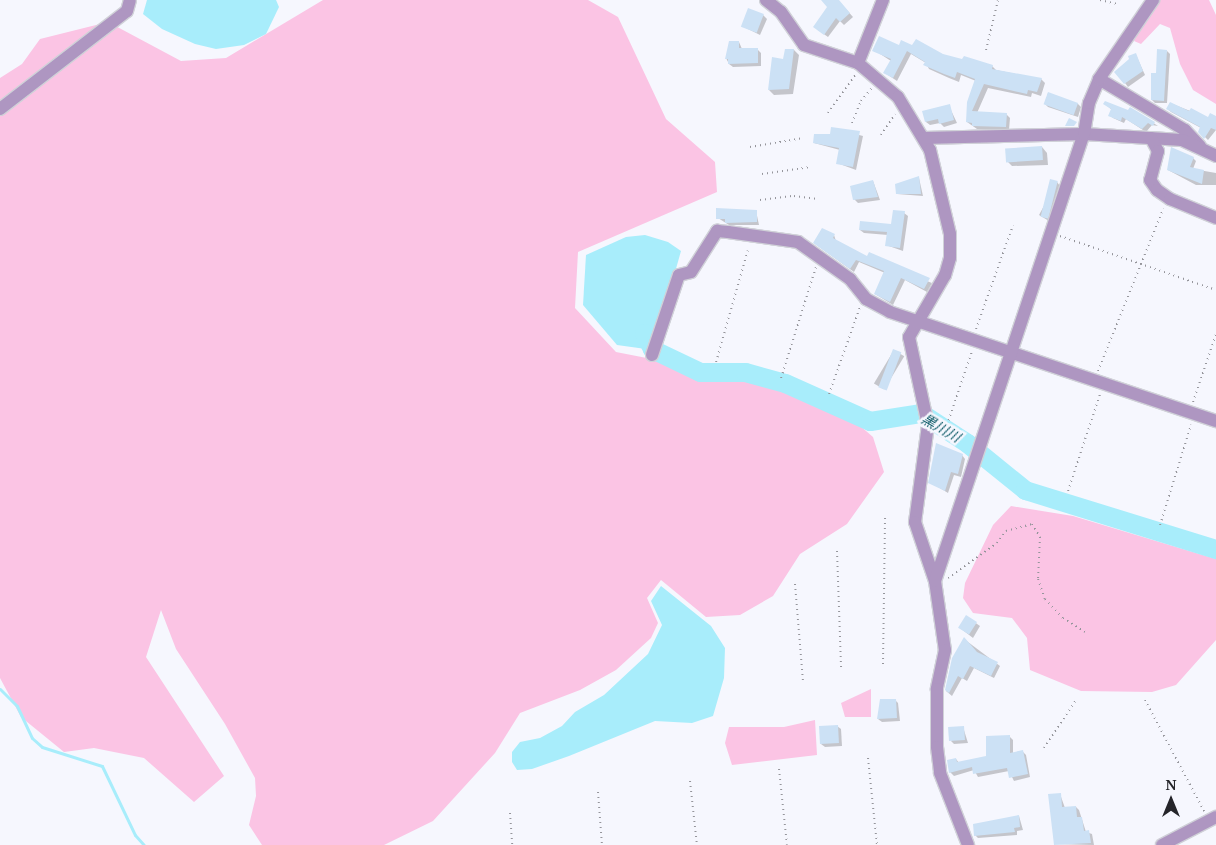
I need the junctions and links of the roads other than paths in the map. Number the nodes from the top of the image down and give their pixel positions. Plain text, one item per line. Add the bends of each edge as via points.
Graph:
1 (130, 0) edge
2 (766, 0) edge
3 (883, 0) edge
4 (1153, 0) edge
5 (859, 66) junction
6 (1098, 79) junction
7 (0, 109) edge
8 (1084, 134) junction
9 (924, 138) junction
10 (1151, 138) junction
11 (1211, 153) edge
12 (1216, 218) edge
13 (919, 321) junction
14 (1011, 353) junction
15 (652, 355) dead end
16 (1216, 421) edge
17 (936, 583) junction
18 (1211, 816) edge
19 (968, 845) edge
20 (1162, 845) edge

1 - 7 street via 127,11
2 - 5 street via 781,12 804,46
3 - 5 street
4 - 6 street
5 - 9 street via 893,91
6 - 8 street via 1089,104
6 - 11 street via 1186,130
8 - 9 street
8 - 10 street
8 - 14 street
9 - 13 street via 950,234 950,258 946,275
10 - 11 street via 1182,140
10 - 12 street via 1158,151 1150,180 1157,190 1170,200
13 - 14 street
13 - 15 street via 890,312 866,299 850,279 798,242 717,232 691,272 679,275
13 - 17 street via 909,337 928,425 915,522
14 - 16 street
14 - 17 street
17 - 19 street via 944,650 937,689 940,774
18 - 20 street

